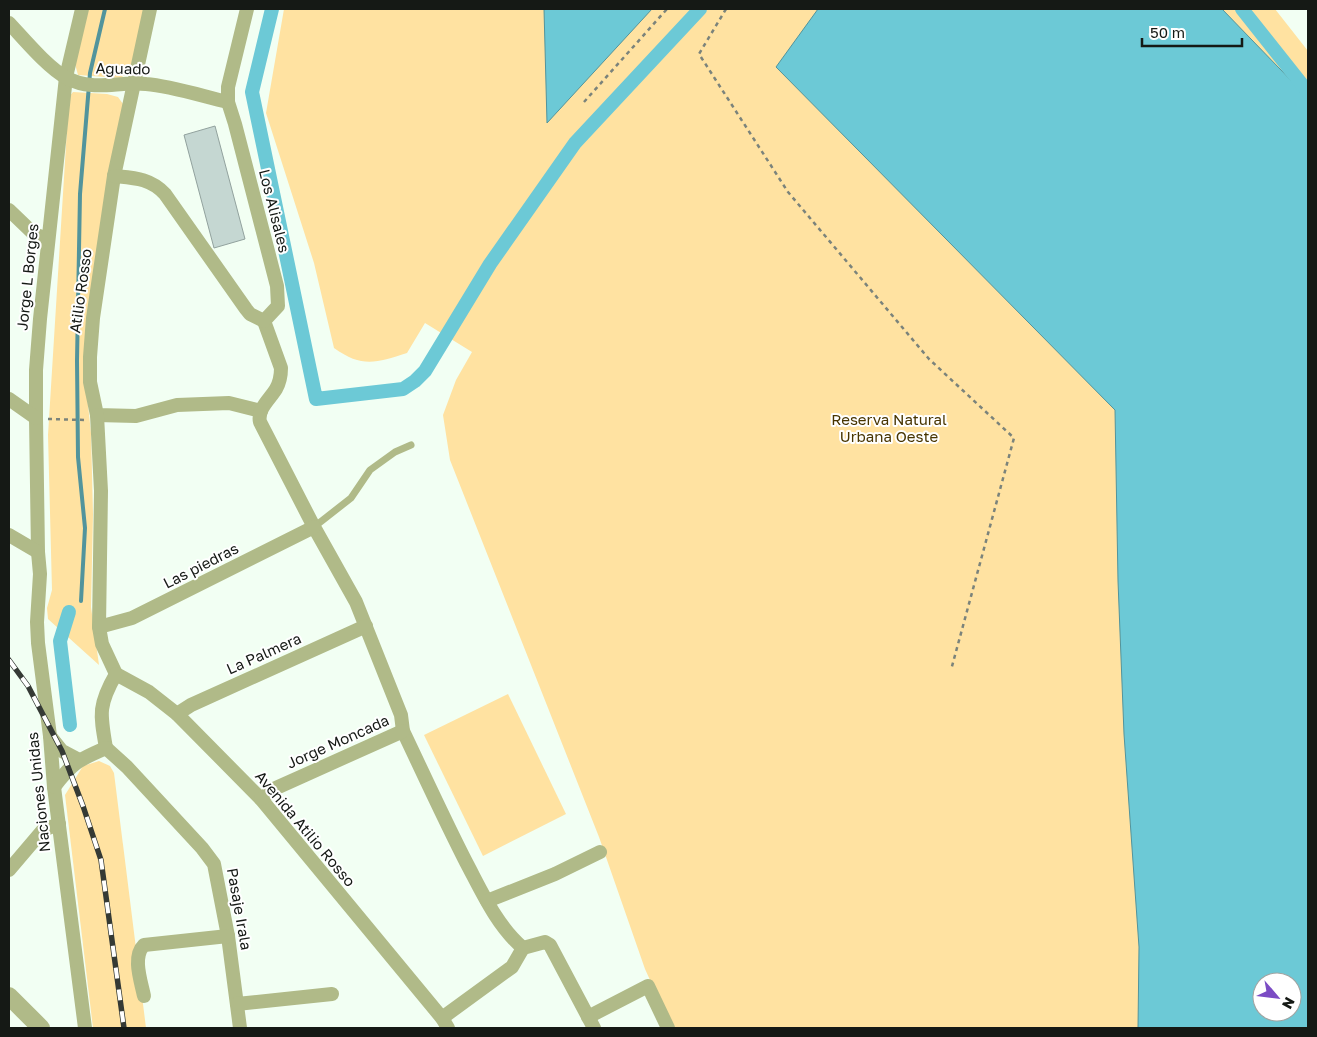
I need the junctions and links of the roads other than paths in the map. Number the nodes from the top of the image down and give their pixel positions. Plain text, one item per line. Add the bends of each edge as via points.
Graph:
1 (82, 9) edge
2 (150, 9) edge
3 (247, 9) edge
4 (9, 23) edge
5 (72, 80) junction
6 (134, 83) junction
7 (228, 102) junction
8 (114, 176) junction
9 (9, 211) edge
10 (48, 239) junction
11 (264, 321) junction
12 (9, 400) edge
13 (261, 411) junction
14 (91, 417) junction
15 (36, 418) junction
16 (412, 445) dead end
17 (314, 527) junction
18 (9, 535) edge
19 (38, 552) junction
20 (366, 626) junction
21 (99, 627) junction
22 (116, 674) junction
23 (177, 714) junction
24 (403, 732) junction
25 (50, 736) junction
26 (106, 748) junction
27 (79, 760) junction
28 (54, 787) junction
29 (261, 799) junction
30 (59, 824) junction
31 (600, 852) dead end
32 (9, 870) edge
33 (487, 901) junction
34 (228, 936) junction
35 (522, 948) junction
36 (332, 994) dead end
37 (9, 996) edge
38 (144, 996) dead end
39 (237, 1004) junction
40 (591, 1022) edge
41 (445, 1023) edge
42 (41, 1028) edge
43 (85, 1028) edge
44 (240, 1028) edge
45 (668, 1028) edge

1 - 5 street, Jorge L Borges
2 - 6 street, Atilio Rosso
3 - 7 street, Los Alisales via 228,87
4 - 5 street, Aguado via 51,66
5 - 6 street, Aguado via 100,86
5 - 10 street, Jorge L Borges
6 - 7 street, Aguado
6 - 8 street, Atilio Rosso
7 - 11 street, Los Alisales via 277,286 278,306
8 - 11 street via 147,180 158,186 246,309
8 - 14 street, Atilio Rosso via 91,339
9 - 10 street via 34,234
10 - 15 street, Jorge L Borges via 36,370
11 - 13 street via 281,376
12 - 15 street
13 - 14 street via 228,403 177,406 136,416
13 - 17 street via 260,422
14 - 21 street, Atilio Rosso via 101,491
15 - 19 street, Jorge L Borges
16 - 17 lane via 395,452 370,470 351,498
17 - 20 street
17 - 21 street, Las piedras via 132,618
18 - 19 street
19 - 25 street, Naciones Unidas via 38,643
20 - 23 street, La Palmera
20 - 24 street via 400,715
21 - 22 street, Atilio Rosso via 102,644
22 - 23 street, Avenida Atilio Rosso via 149,692
22 - 26 street via 106,691 100,715
23 - 29 street, Avenida Atilio Rosso
24 - 29 street, Jorge Moncada via 276,788
24 - 33 street
25 - 27 street via 62,751
25 - 28 street, Naciones Unidas
26 - 27 street
26 - 34 street, Pasaje Irala via 210,857 217,873
27 - 28 street via 68,768
28 - 30 street, Naciones Unidas
29 - 41 street, Avenida Atilio Rosso
30 - 32 street via 43,830
30 - 43 street, Naciones Unidas
31 - 33 street
33 - 35 street via 511,938
34 - 38 street via 144,945 138,956
34 - 39 street, Pasaje Irala
35 - 40 street via 545,942 550,945
35 - 41 street via 512,967
36 - 39 street
37 - 42 street
39 - 44 street, Pasaje Irala
40 - 45 street via 648,986

